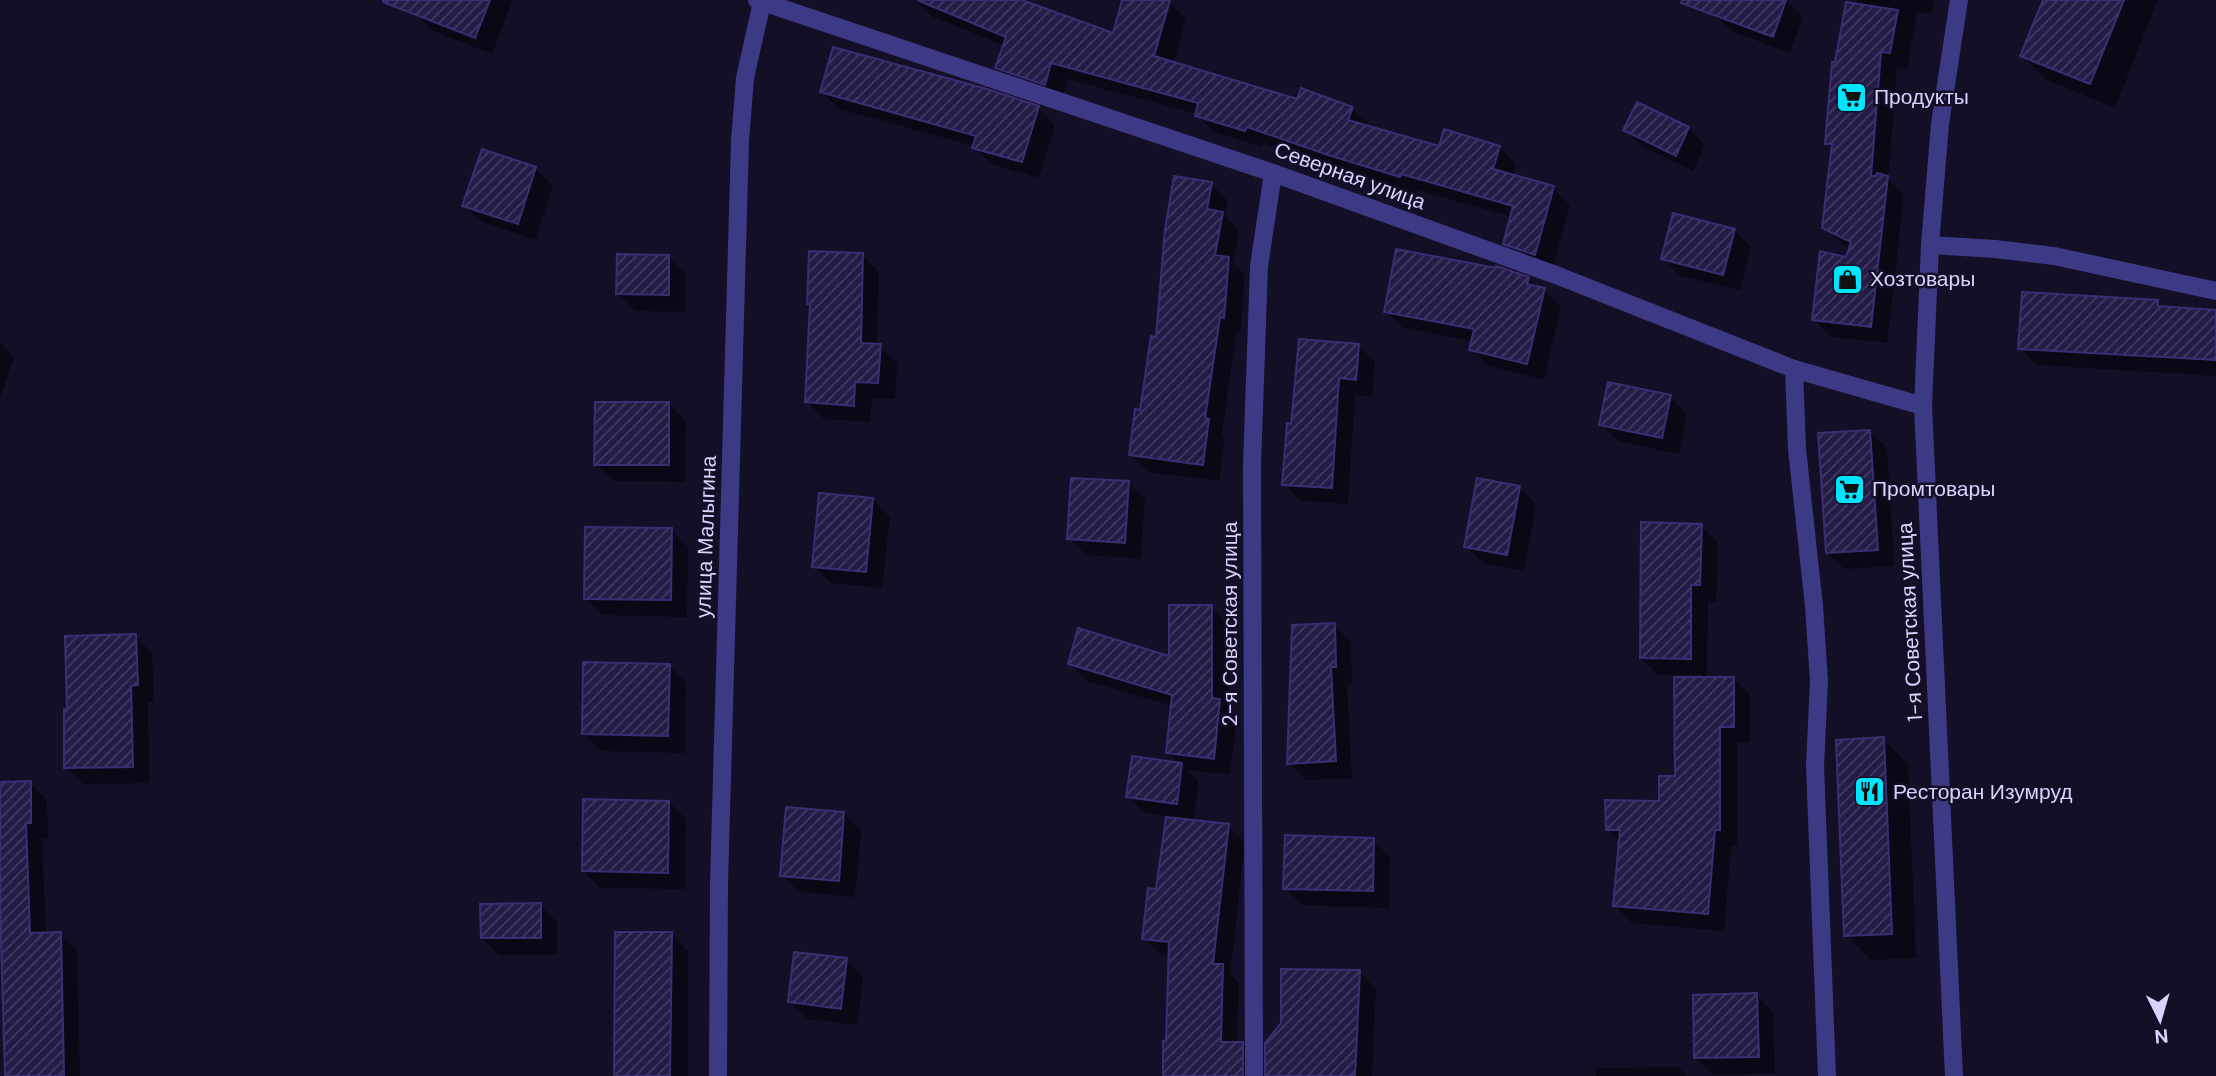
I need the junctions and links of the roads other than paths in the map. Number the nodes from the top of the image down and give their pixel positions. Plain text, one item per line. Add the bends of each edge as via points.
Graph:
1 (1959, 0) edge
2 (759, 1) edge
3 (1273, 173) junction
4 (1930, 244) junction
5 (2216, 291) edge
6 (1794, 369) junction
7 (1923, 405) junction
8 (718, 1076) edge
9 (1254, 1076) edge
10 (1827, 1076) edge
11 (1954, 1076) edge

1 - 4 street, 1-я Советская улица via 1940,124
2 - 3 street, Северная улица
2 - 8 street, улица Малыгина via 745,78 740,141 719,884
3 - 6 street, Северная улица via 1556,275
3 - 9 street, 2-я Советская улица via 1259,266 1252,465
4 - 5 street via 2054,256
4 - 7 street, 1-я Советская улица
6 - 7 street, Северная улица
6 - 10 street via 1819,681 1815,766
7 - 11 street, 1-я Советская улица

